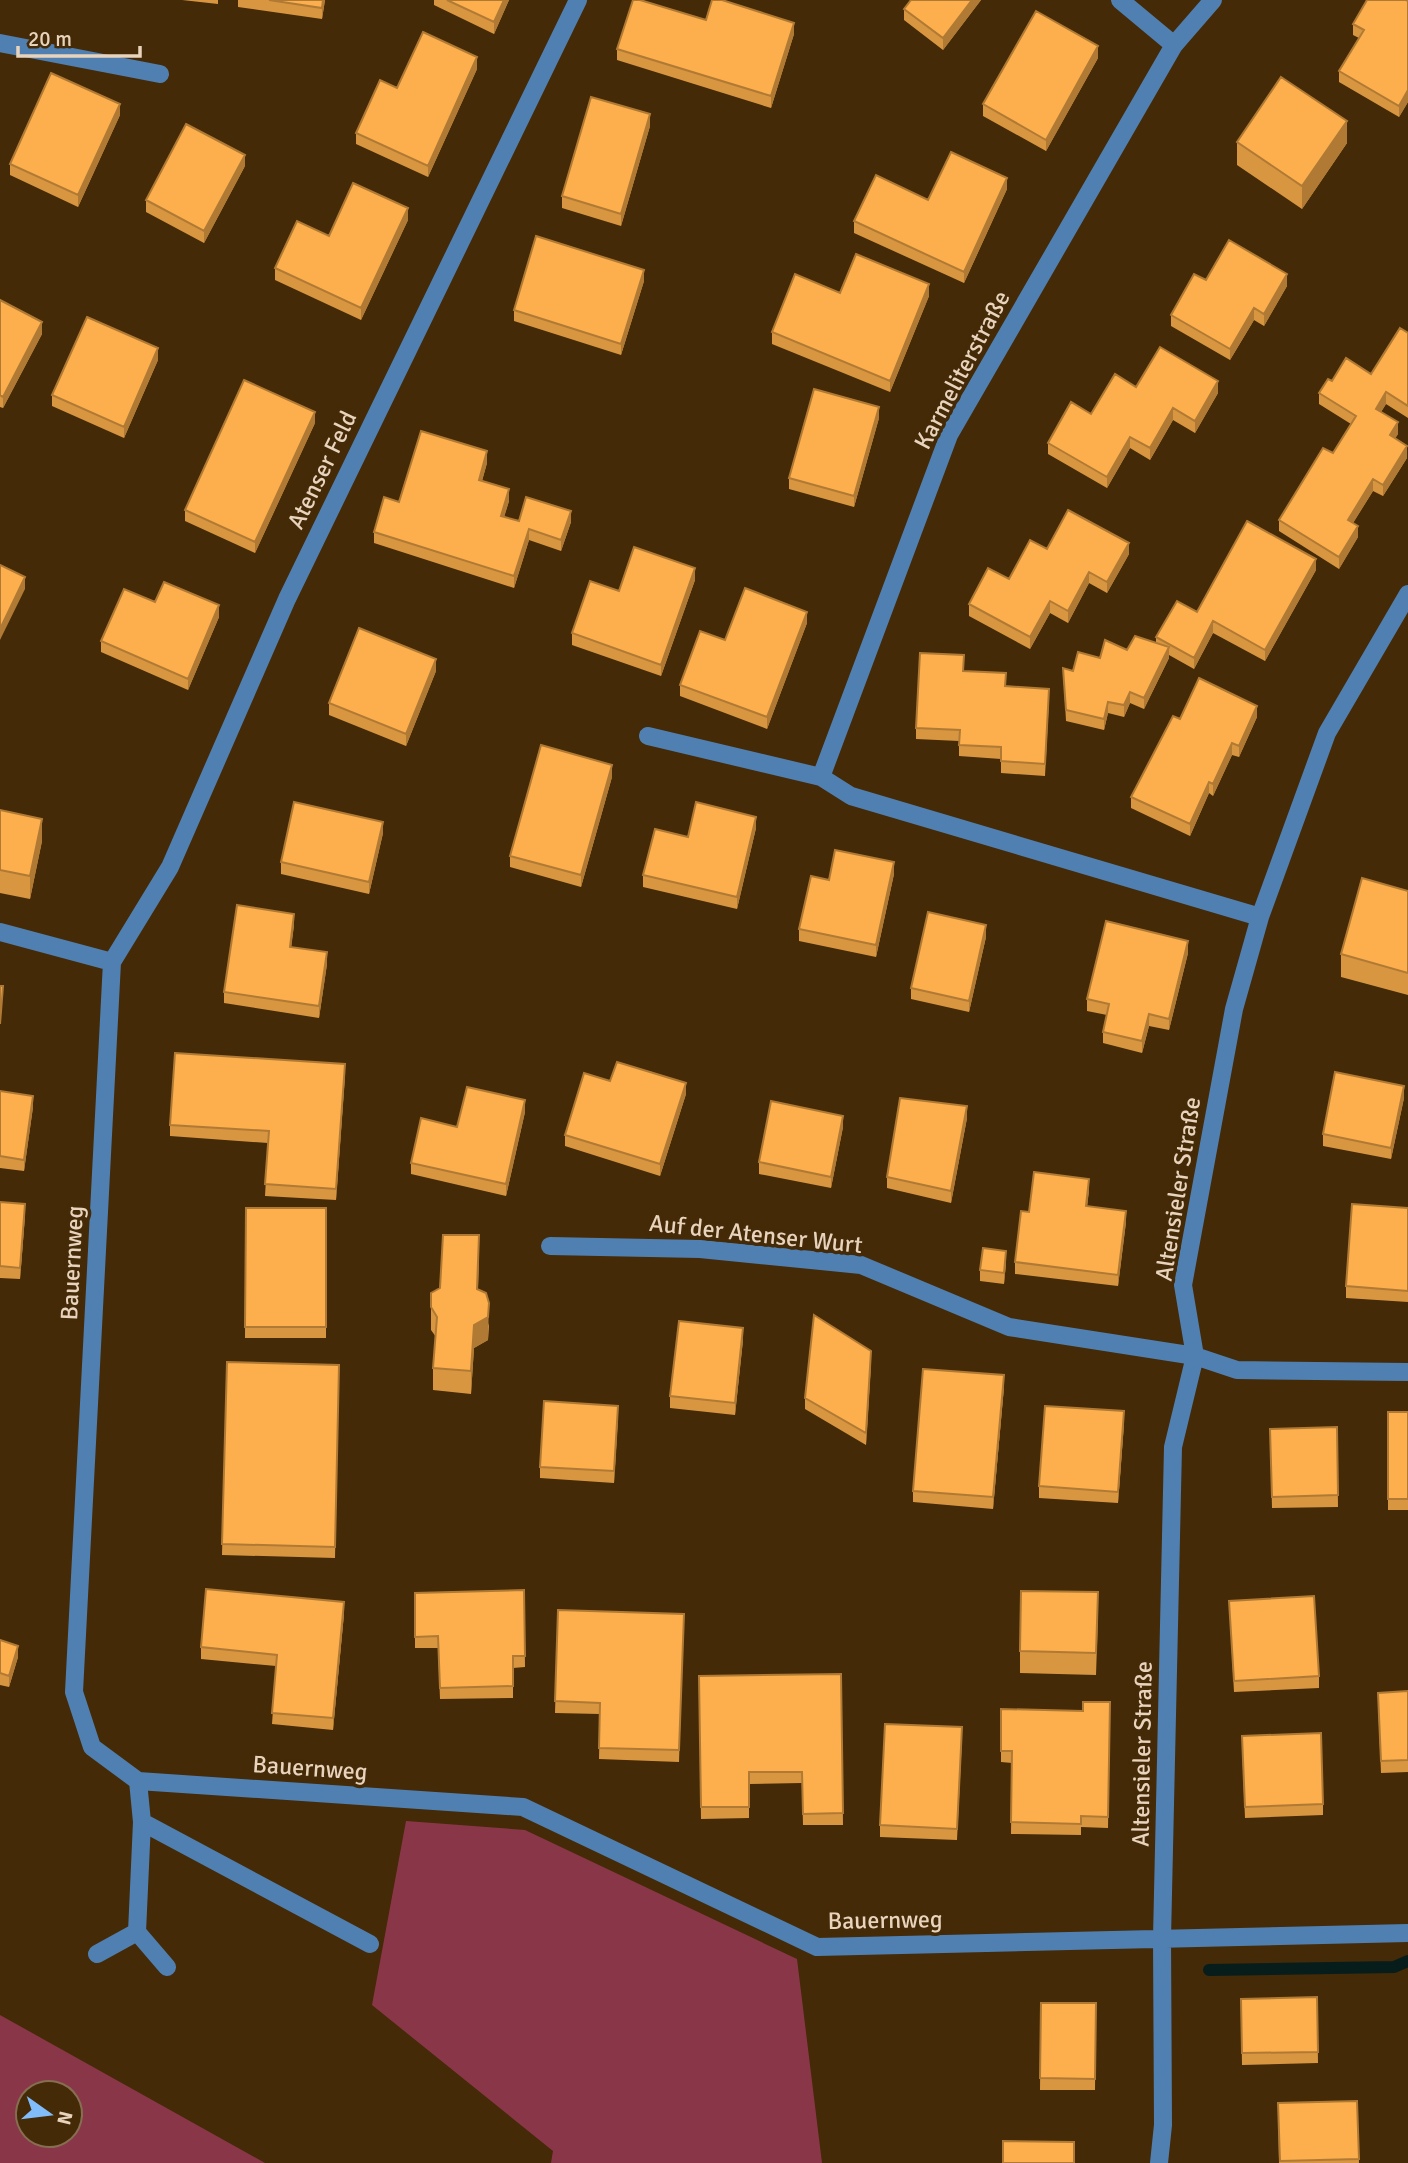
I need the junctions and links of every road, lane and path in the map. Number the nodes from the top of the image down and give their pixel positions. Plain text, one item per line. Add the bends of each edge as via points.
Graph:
1 (578, 0) edge
2 (1120, 0) edge
3 (1213, 0) edge
4 (0, 43) edge
5 (1174, 45) junction
6 (160, 74) dead end
7 (1408, 594) edge
8 (648, 736) dead end
9 (821, 777) junction
10 (1260, 917) junction
11 (0, 932) edge
12 (112, 962) junction
13 (550, 1246) dead end
14 (1195, 1356) junction
15 (1408, 1372) edge
16 (138, 1781) junction
17 (142, 1822) junction
18 (137, 1932) junction
19 (1408, 1933) edge
20 (1162, 1938) junction
21 (370, 1944) dead end
22 (97, 1954) dead end
23 (167, 1967) dead end
24 (1159, 2163) edge

1 - 12 street, Atenser Feld via 287,599 170,867
2 - 5 street
3 - 5 street, Karmeliterstraße
4 - 6 street
5 - 9 street, Karmeliterstraße via 949,435
7 - 10 street, Altensieler Straße via 1327,733
8 - 9 street
9 - 10 street via 851,796
10 - 14 street, Altensieler Straße via 1234,1009 1183,1285
11 - 12 street
12 - 16 street, Bauernweg via 74,1692 92,1747
13 - 14 street, Auf der Atenser Wurt via 700,1249 861,1265 1009,1327
14 - 15 street, Auf der Atenser Wurt via 1237,1370
14 - 20 street, Altensieler Straße via 1173,1447
16 - 17 street
16 - 20 street, Bauernweg via 523,1807 817,1947
17 - 18 street
17 - 21 street
18 - 22 street
18 - 23 street
19 - 20 street, Bauernweg
20 - 24 street, Altensieler Straße

